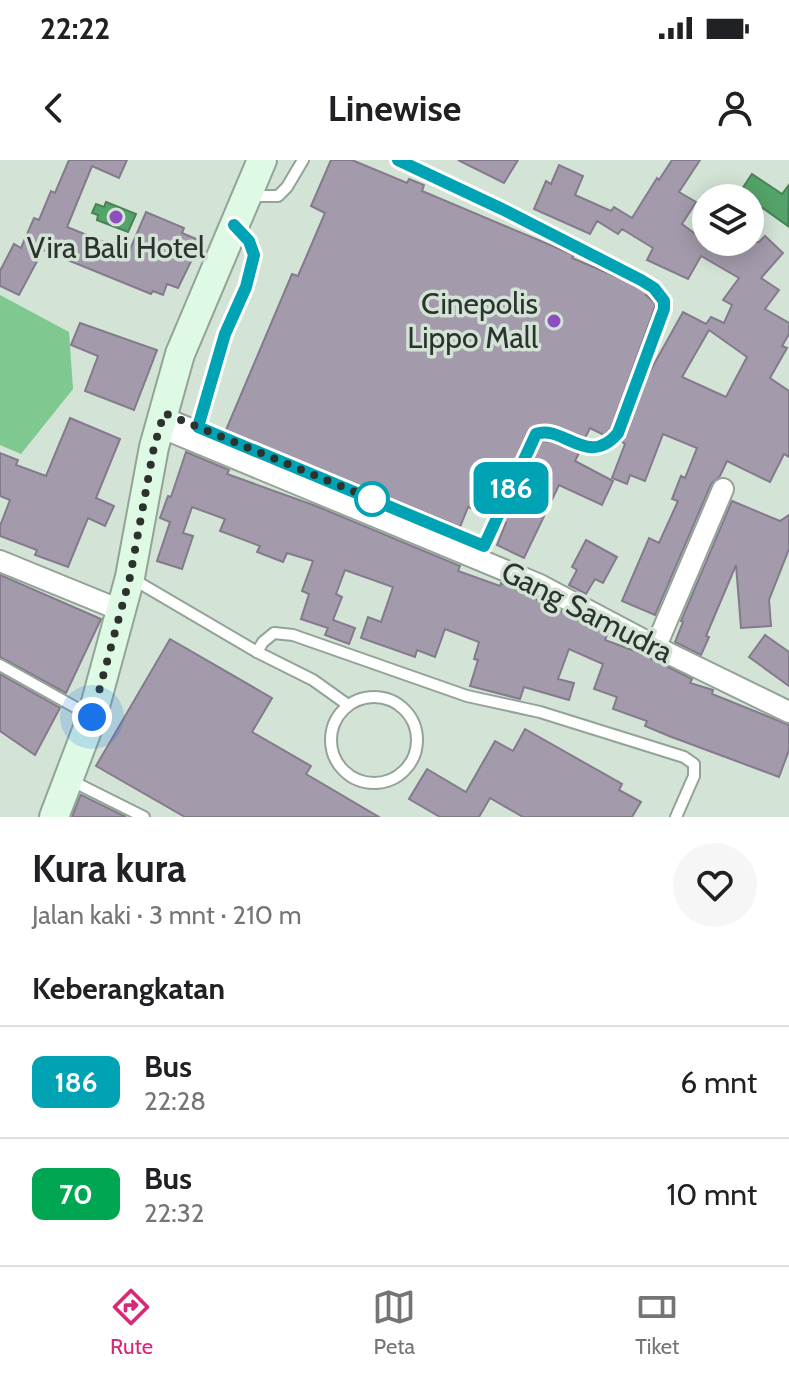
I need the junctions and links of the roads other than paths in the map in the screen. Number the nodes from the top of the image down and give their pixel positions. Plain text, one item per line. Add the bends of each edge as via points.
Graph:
1 (262, 160) edge
2 (303, 160) edge
3 (398, 160) edge
4 (249, 191) junction
5 (234, 225) junction
6 (162, 420) junction
7 (198, 427) junction
8 (723, 489) dead end
9 (482, 552) junction
10 (0, 561) edge
11 (130, 577) junction
12 (120, 610) junction
13 (656, 646) junction
14 (257, 652) junction
15 (0, 665) edge
16 (348, 705) junction
17 (789, 712) edge
18 (92, 717) junction
19 (70, 780) junction
20 (54, 817) edge
21 (144, 817) edge
22 (676, 817) edge

1 - 4 main road
2 - 4 lane via 278,196
3 - 9 lane via 641,280 664,301 618,433 595,447 546,432 536,434
4 - 5 main road
5 - 6 main road via 180,354
5 - 7 lane via 254,255
6 - 7 lane
6 - 9 street, Gang Samudra
6 - 11 main road
7 - 9 lane
8 - 13 street
9 - 13 street, Gang Samudra
10 - 12 street
11 - 12 main road
11 - 14 lane
12 - 18 main road
13 - 17 street, Gang Samudra
14 - 16 lane
14 - 22 lane via 274,633 293,635 467,696 547,713 684,757 694,764 694,776
15 - 18 lane
16 - 16 lane via 381,698 401,707 417,737 406,769 380,783 365,782 340,766 331,734
18 - 19 main road
19 - 20 main road
19 - 21 lane

